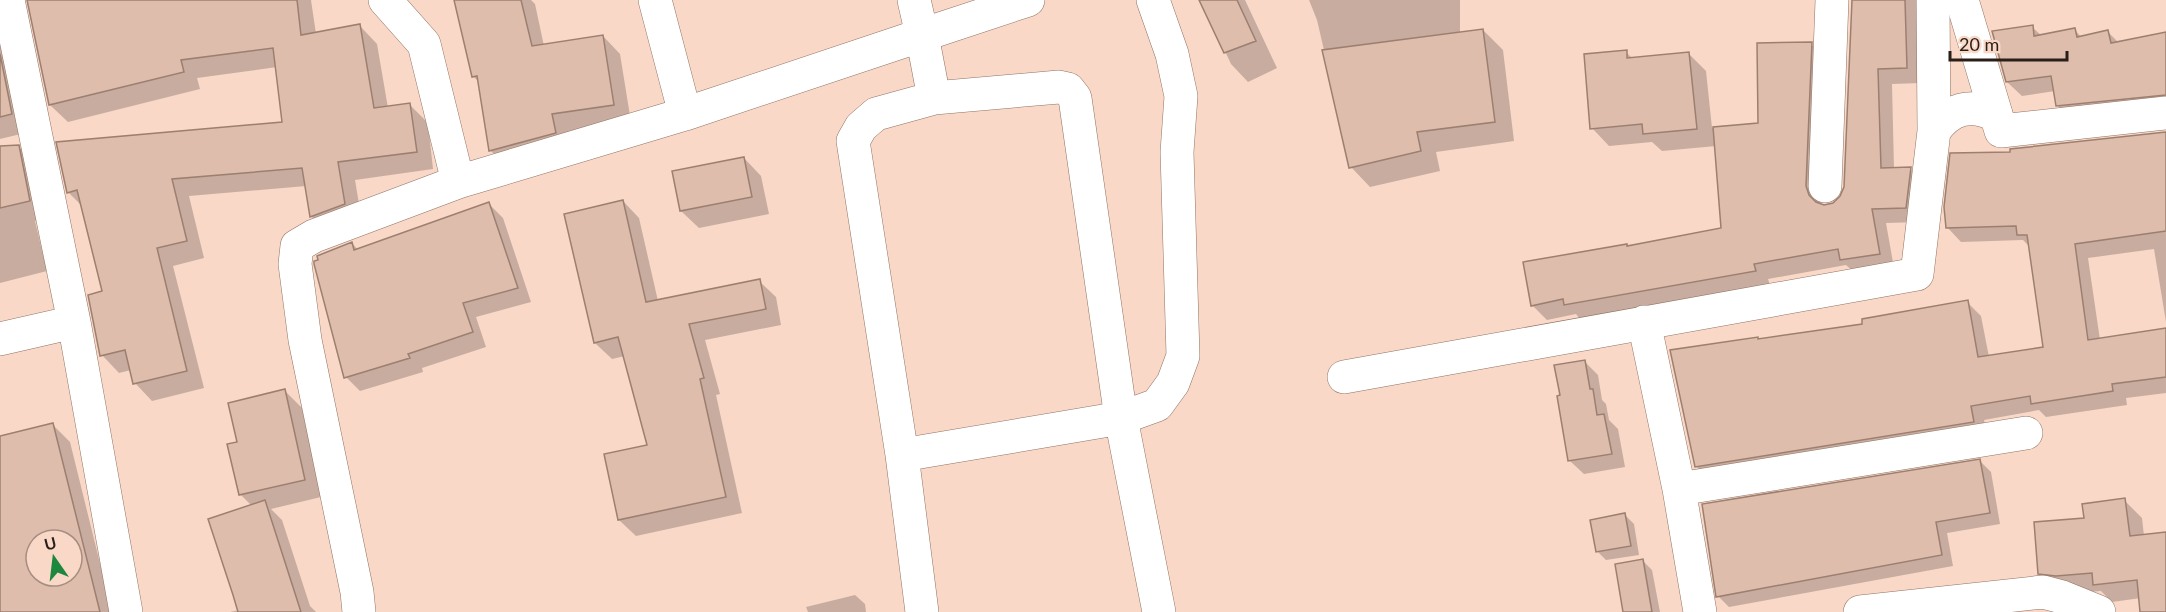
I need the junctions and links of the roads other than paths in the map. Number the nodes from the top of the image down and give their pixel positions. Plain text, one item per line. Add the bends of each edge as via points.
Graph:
1 (8, 0) edge
2 (385, 0) edge
3 (655, 0) edge
4 (914, 0) edge
5 (1028, 0) edge
6 (1153, 0) edge
7 (1832, 0) edge
8 (1933, 0) edge
9 (1962, 0) edge
10 (922, 35) junction
11 (934, 98) junction
12 (2166, 113) edge
13 (685, 114) junction
14 (1996, 115) junction
15 (1934, 131) junction
16 (458, 182) junction
17 (1825, 186) dead end
18 (74, 322) junction
19 (1644, 322) junction
20 (0, 339) edge
21 (1344, 377) dead end
22 (1121, 418) junction
23 (2026, 433) dead end
24 (902, 455) junction
25 (1679, 489) junction
26 (126, 612) edge
27 (358, 612) edge
28 (922, 612) edge
29 (1159, 612) edge
30 (1700, 612) edge
31 (1860, 612) edge
32 (2099, 612) edge

1 - 18 street
2 - 16 street via 424,44
3 - 13 street
4 - 10 street
5 - 10 street
6 - 22 street via 1172,54 1181,96 1177,152 1183,356 1173,383 1157,405
7 - 17 street
8 - 15 street
9 - 14 street
10 - 11 street
10 - 13 street
11 - 22 street via 1059,87 1068,89 1075,98
11 - 24 street via 876,114 853,141
12 - 14 street via 2001,131
13 - 16 street
14 - 15 street via 1969,108 1942,119
15 - 19 street via 1917,274
16 - 27 street via 314,236 297,246 295,264 305,340
18 - 20 street
18 - 26 street
19 - 21 street
19 - 25 street
22 - 24 street
22 - 29 street
23 - 25 street
24 - 28 street
25 - 30 street
31 - 32 street via 2043,592

